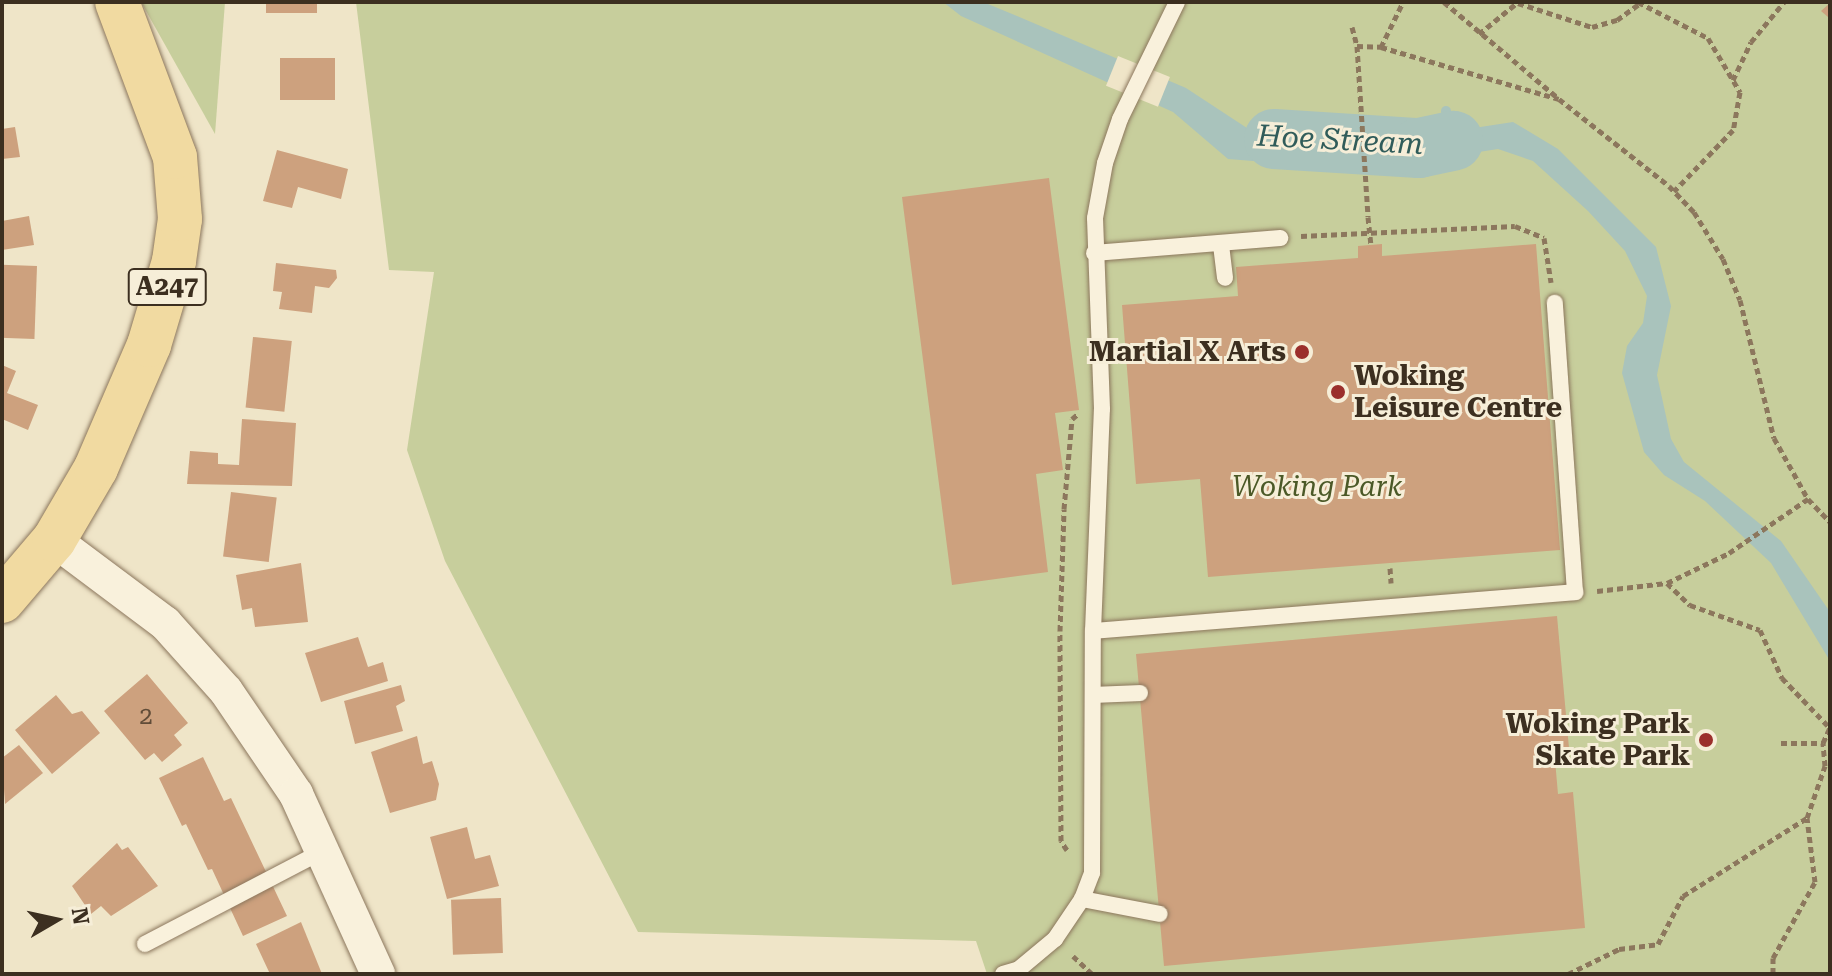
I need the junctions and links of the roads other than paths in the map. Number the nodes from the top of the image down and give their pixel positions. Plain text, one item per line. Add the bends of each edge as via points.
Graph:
1 (1177, 2) edge
2 (110, 8) edge
3 (1280, 238) road end
4 (1221, 245) junction
5 (1094, 253) junction
6 (1225, 278) dead end
7 (1555, 303) road end
8 (54, 540) junction
9 (2, 601) edge
10 (1093, 631) junction
11 (1140, 693) dead end
12 (1094, 695) junction
13 (325, 850) junction
14 (1082, 899) junction
15 (1160, 914) dead end
16 (145, 944) dead end
17 (378, 974) edge
18 (1003, 974) edge

1 - 5 lane via 1120,119 1099,189
2 - 8 main road, A247 via 167,126 180,219 174,261 144,360 96,468
3 - 4 lane
4 - 5 lane
4 - 6 lane
5 - 10 lane via 1102,409
7 - 10 lane via 1575,592
8 - 9 main road, A247
8 - 13 street via 188,645 271,755
10 - 12 lane
11 - 12 lane
12 - 14 lane via 1094,844
13 - 16 lane
13 - 17 street
14 - 15 lane
14 - 18 lane via 1040,954

